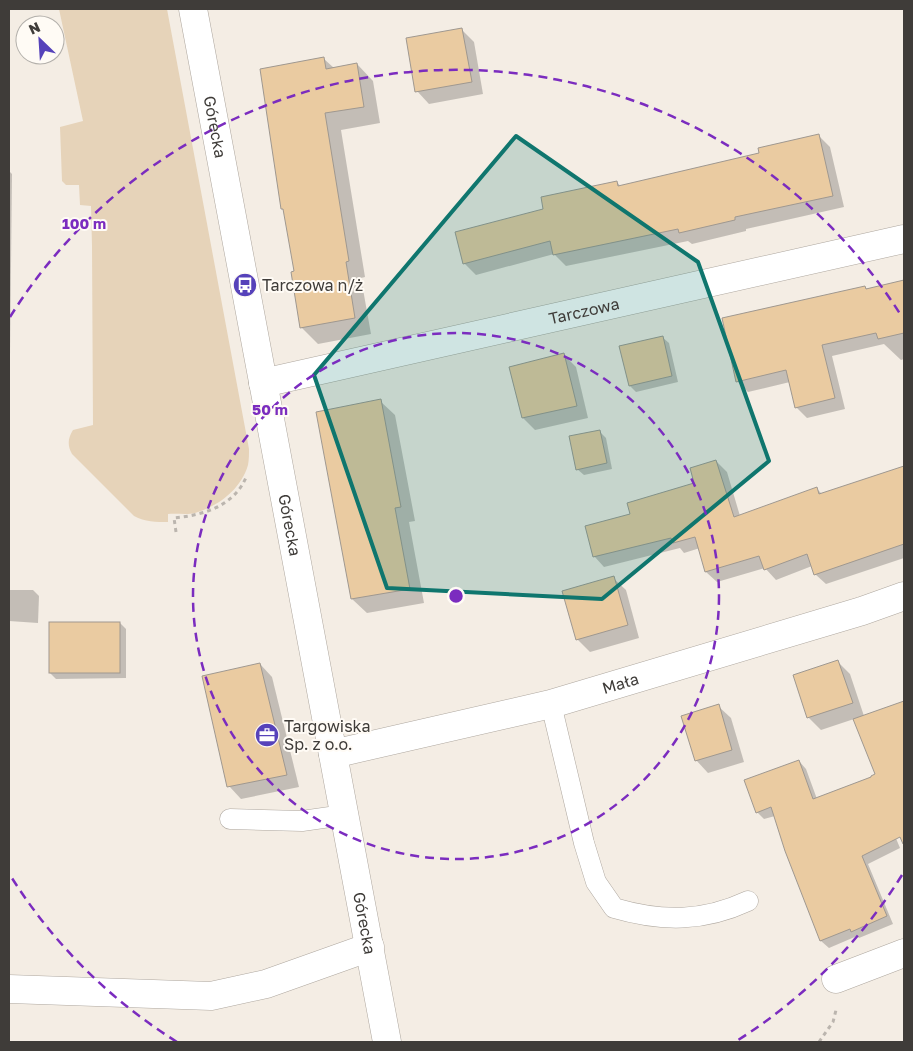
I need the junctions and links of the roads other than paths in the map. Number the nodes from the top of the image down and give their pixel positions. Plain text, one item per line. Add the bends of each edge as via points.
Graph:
1 (193, 9) edge
2 (904, 239) edge
3 (263, 383) junction
4 (904, 596) edge
5 (551, 704) junction
6 (333, 754) junction
7 (344, 815) junction
8 (230, 819) dead end
9 (748, 901) dead end
10 (370, 947) junction
11 (904, 953) edge
12 (836, 980) dead end
13 (9, 989) edge
14 (387, 1042) edge

1 - 3 street, Górecka
2 - 3 street, Tarczowa
3 - 6 street, Górecka
4 - 5 street, Mała
5 - 6 street, Mała
5 - 9 lane via 596,882 614,908 665,919 709,916
6 - 7 street, Górecka
7 - 8 lane via 302,821
7 - 10 street, Górecka
10 - 13 street via 266,984 211,996
10 - 14 street, Górecka
11 - 12 street

